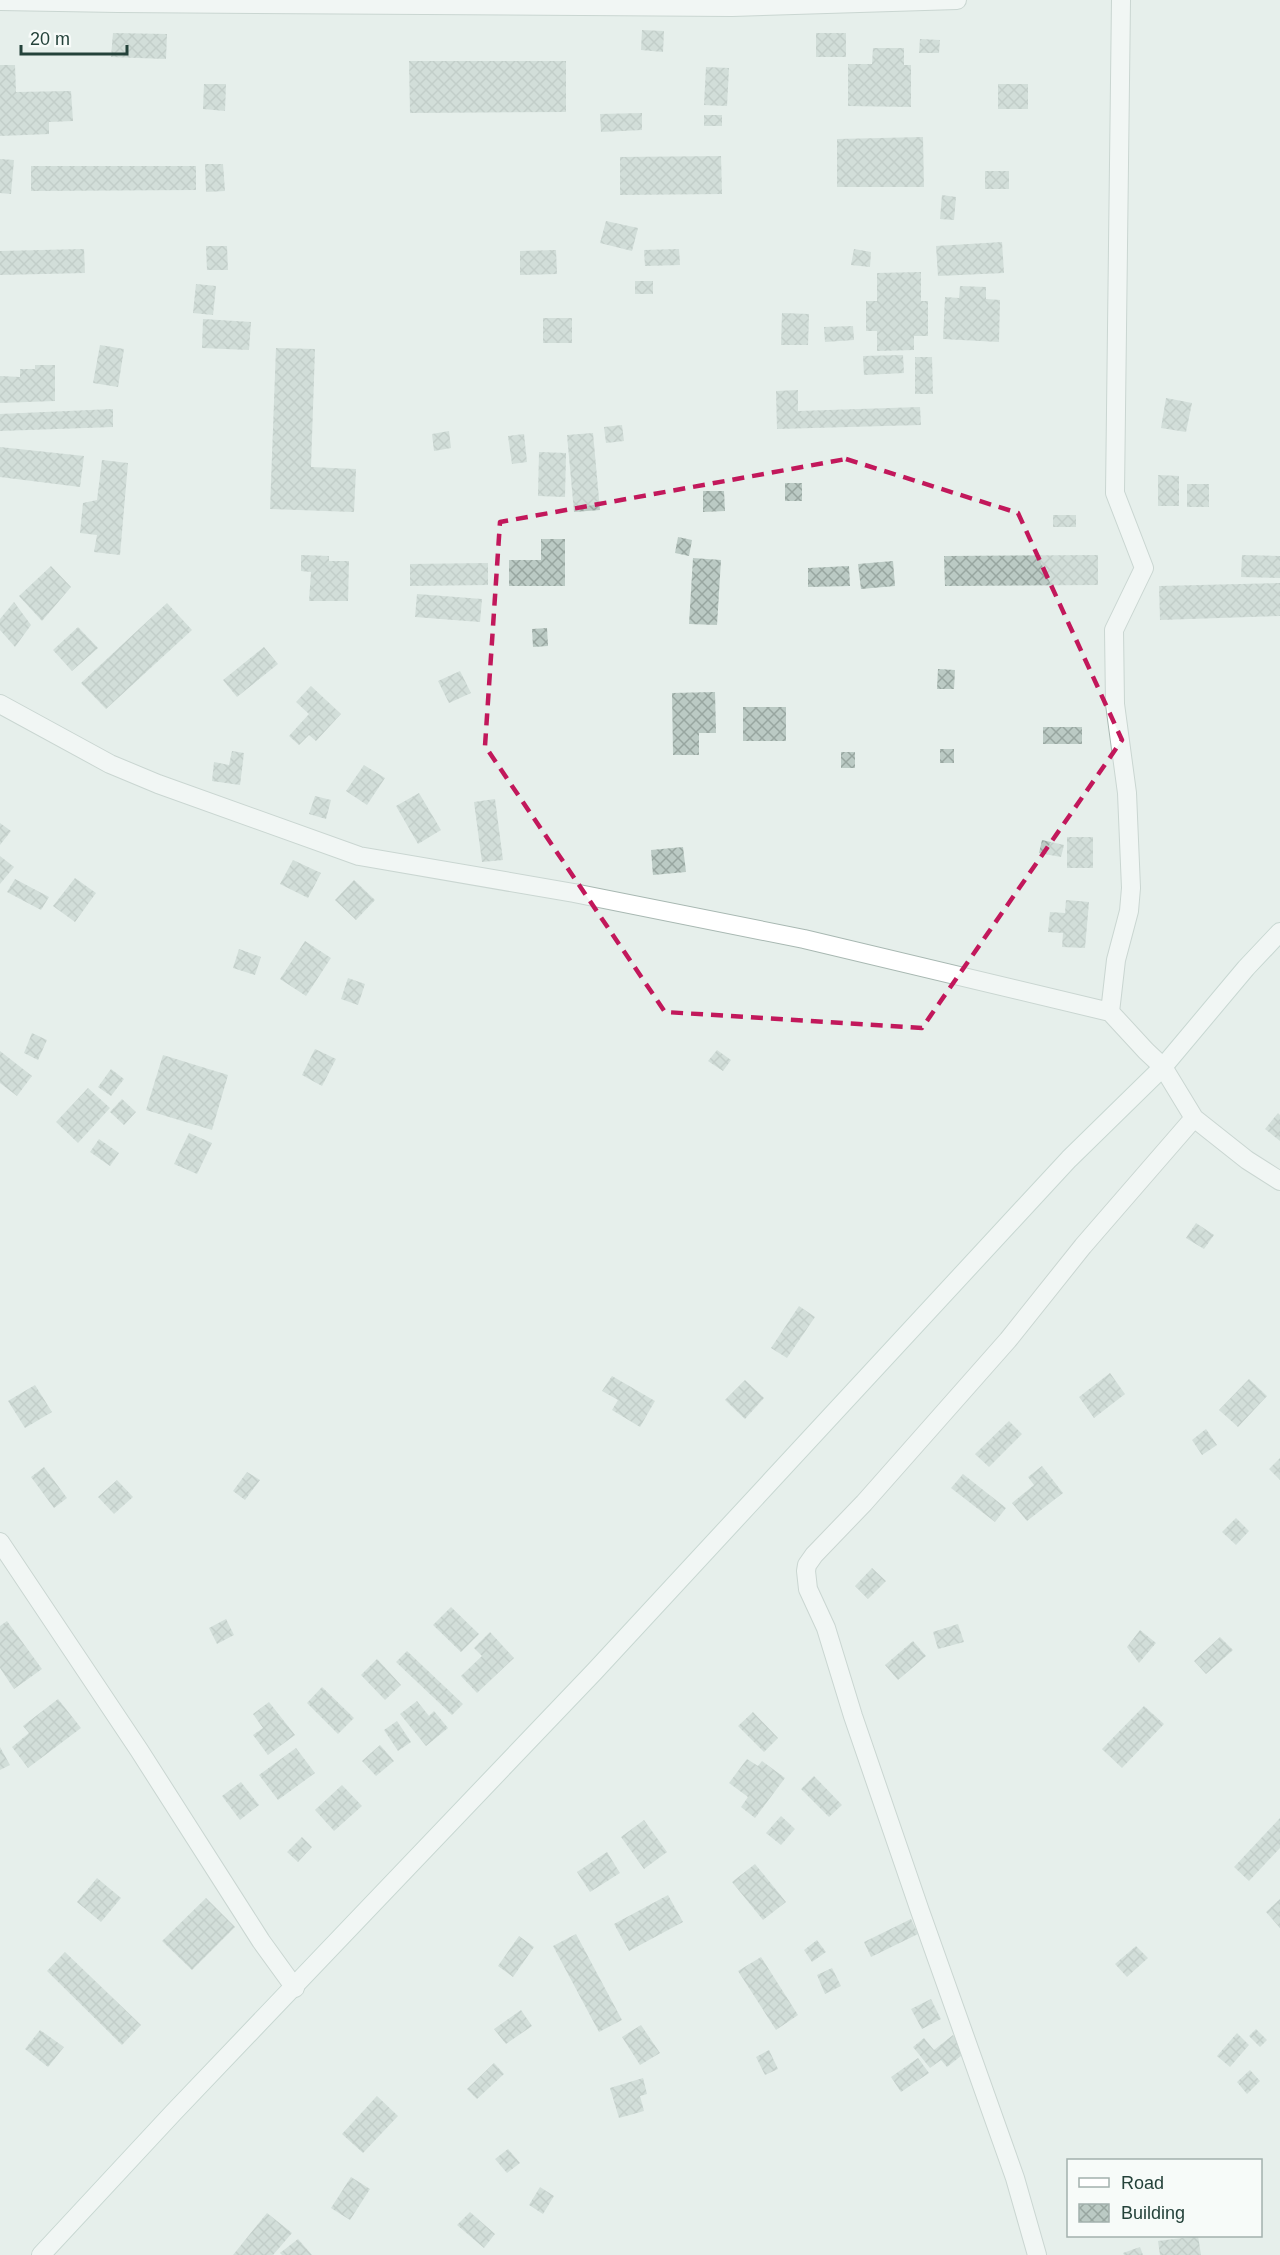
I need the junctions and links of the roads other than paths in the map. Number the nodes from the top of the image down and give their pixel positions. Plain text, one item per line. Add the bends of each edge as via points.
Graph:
1 (957, 0) edge
2 (1121, 0) edge
3 (0, 1) edge
4 (732, 4) edge
5 (0, 704) edge
6 (1280, 932) edge
7 (1110, 1012) junction
8 (1164, 1067) junction
9 (1194, 1118) junction
10 (1280, 1181) edge
11 (0, 1542) edge
12 (295, 1988) junction
13 (41, 2255) edge
14 (1037, 2255) edge

1 - 4 street
2 - 7 street via 1115,493 1144,568 1114,630 1115,704 1127,793 1131,888
3 - 4 street
5 - 7 street via 110,764 359,856 781,934
6 - 8 street
7 - 8 street
8 - 9 street
8 - 12 street via 1069,1159 739,1518
9 - 10 street via 1246,1160
9 - 14 street via 1008,1340 814,1555 806,1571 808,1589 826,1628 920,1911 1015,2178
11 - 12 street
12 - 13 street

